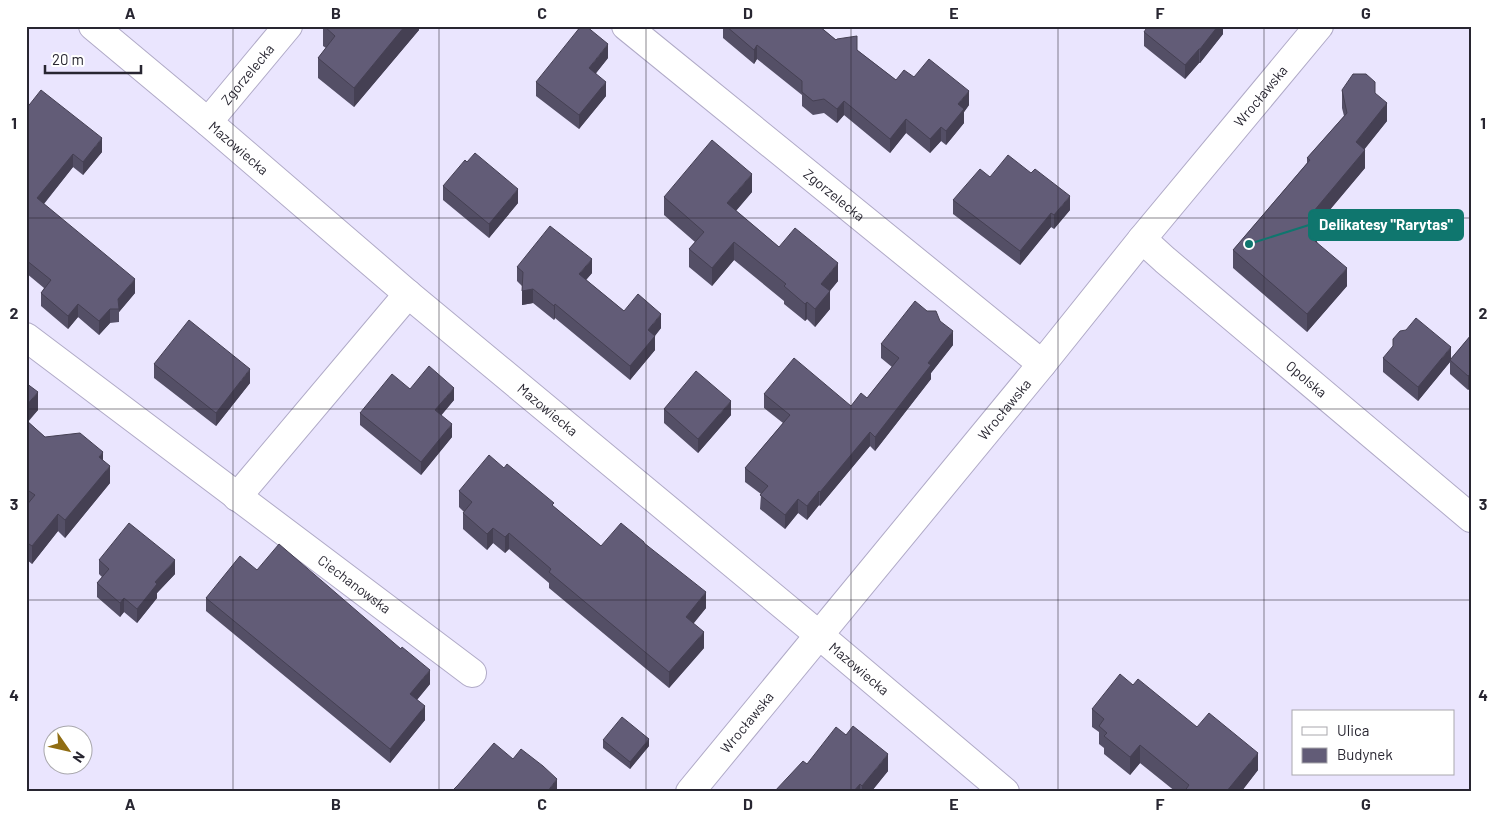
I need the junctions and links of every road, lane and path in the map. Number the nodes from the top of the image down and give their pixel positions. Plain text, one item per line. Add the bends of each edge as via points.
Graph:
1 (93, 26) edge
2 (288, 26) edge
3 (626, 26) edge
4 (1316, 27) edge
5 (208, 122) junction
6 (1142, 239) junction
7 (408, 294) junction
8 (26, 337) edge
9 (1042, 364) junction
10 (237, 497) junction
11 (1471, 518) edge
12 (819, 635) junction
13 (472, 673) dead end
14 (690, 792) edge
15 (1005, 792) edge

1 - 5 street, Mazowiecka
2 - 5 street, Zgorzelecka
3 - 9 street, Zgorzelecka
4 - 6 street, Wrocławska
5 - 7 street, Mazowiecka
6 - 9 street, Wrocławska
6 - 11 street, Opolska
7 - 10 street
7 - 12 street, Mazowiecka
8 - 10 street, Ciechanowska
9 - 12 street, Wrocławska
10 - 13 street, Ciechanowska
12 - 14 street, Wrocławska
12 - 15 street, Mazowiecka

